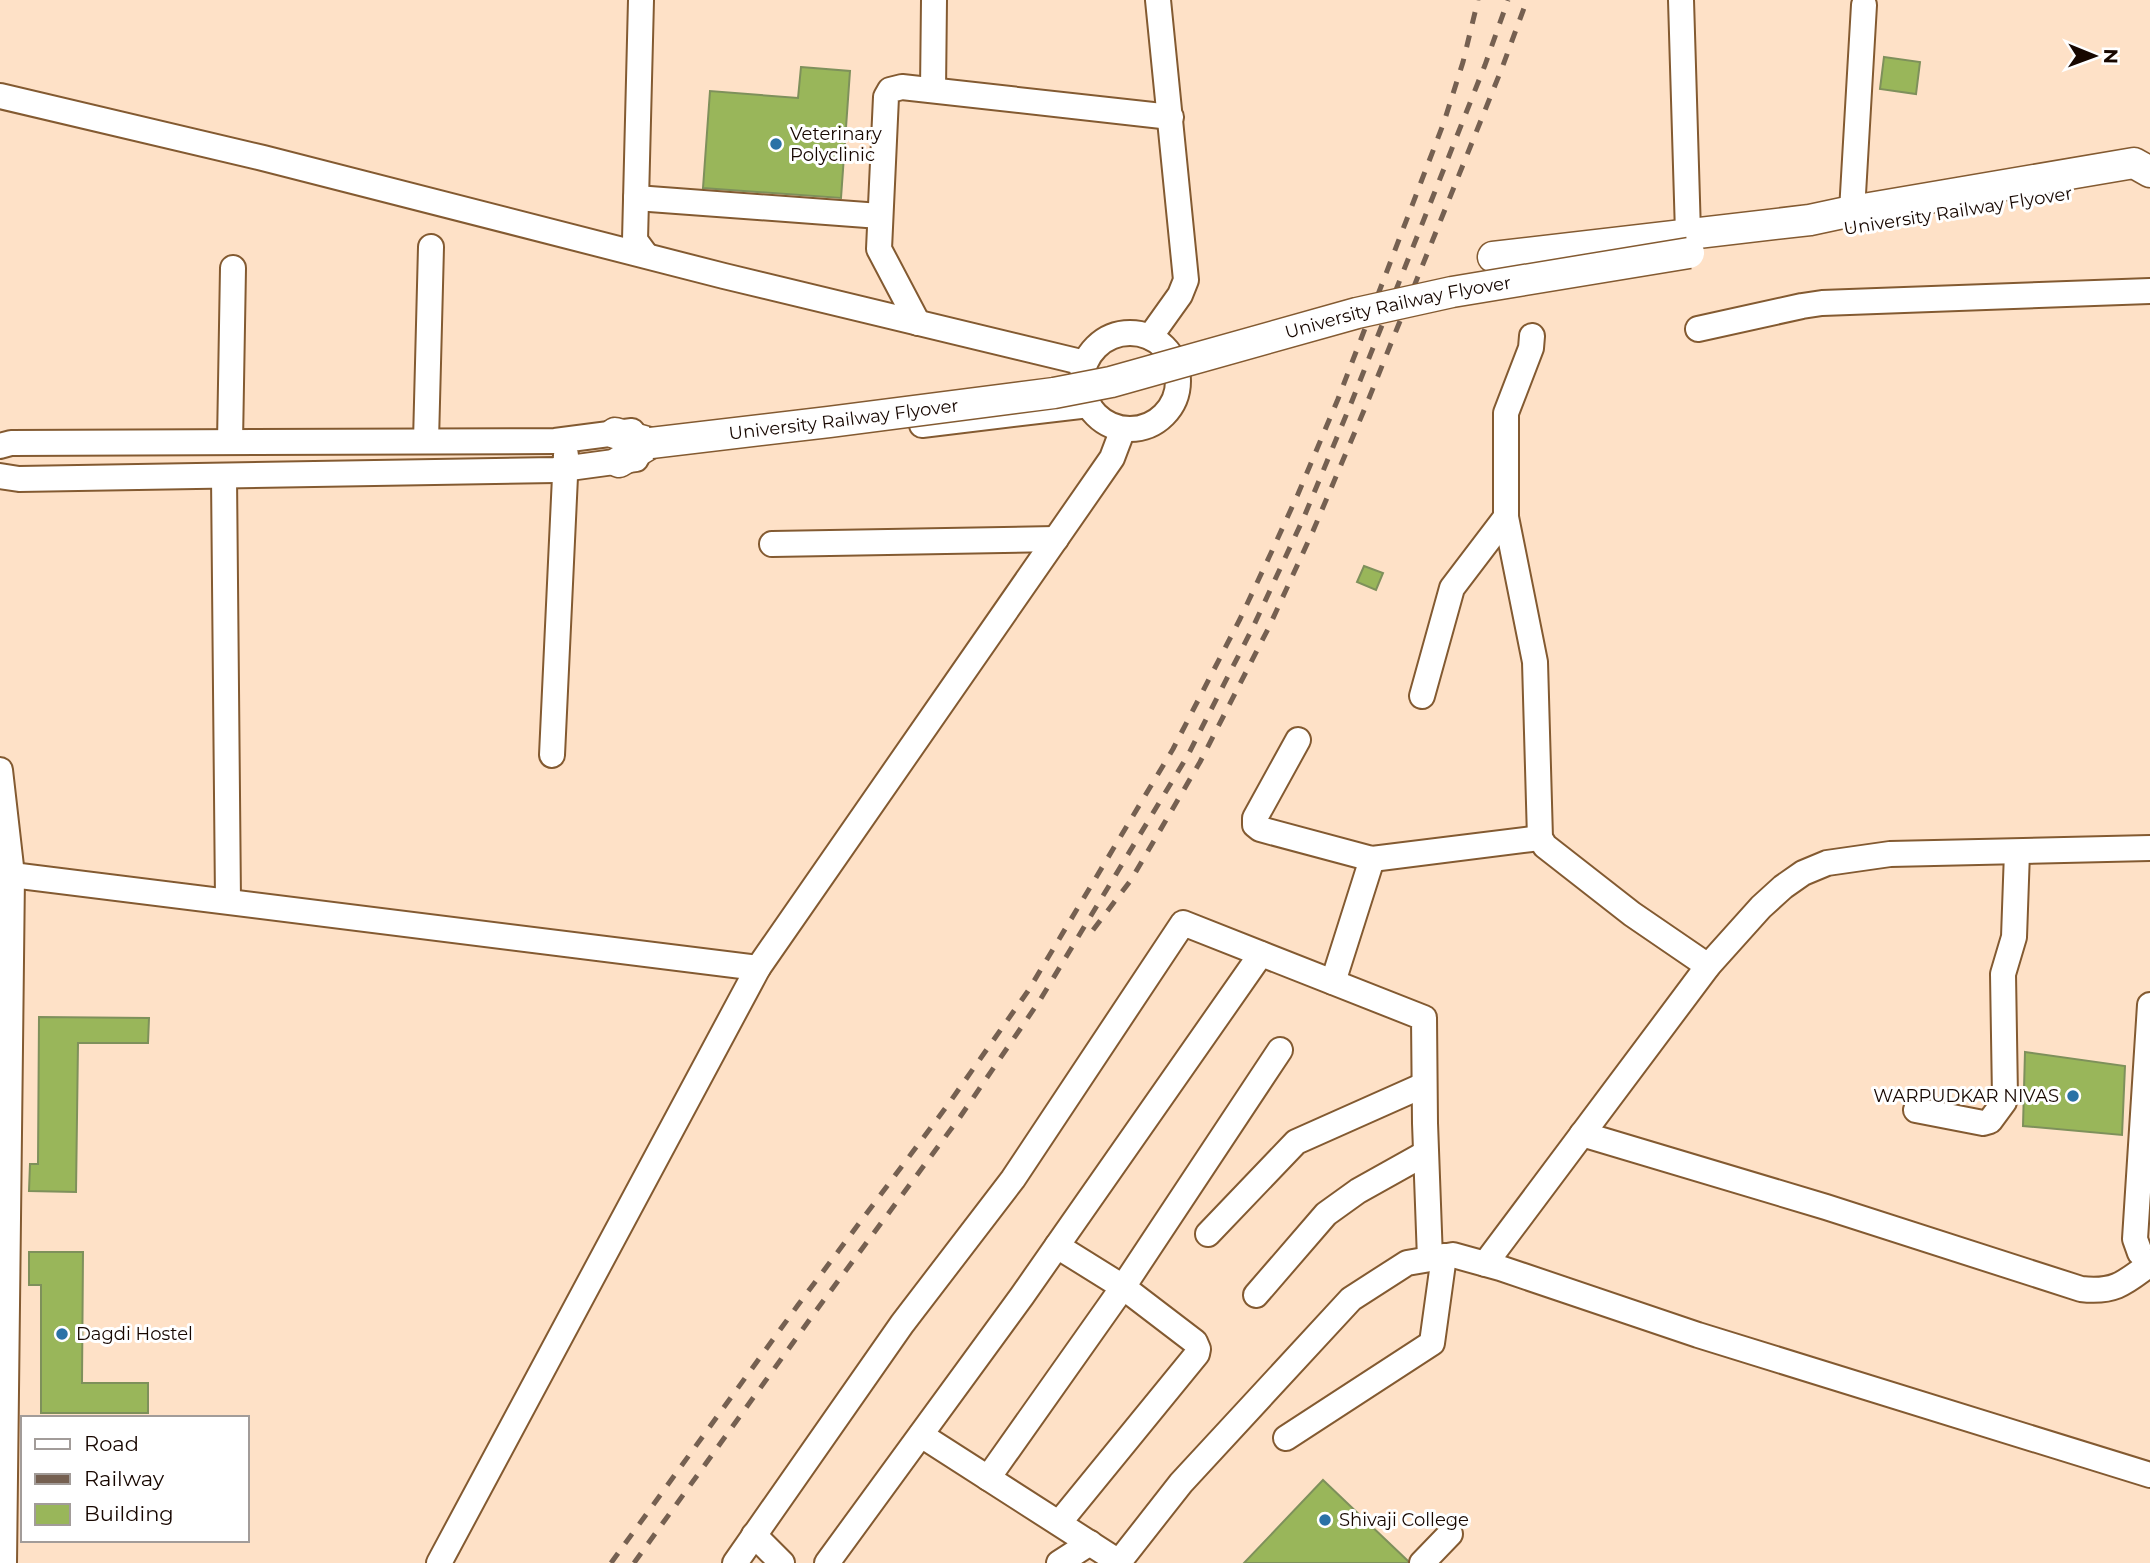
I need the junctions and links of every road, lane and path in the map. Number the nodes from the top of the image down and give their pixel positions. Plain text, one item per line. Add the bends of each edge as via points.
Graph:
1 (641, 0) edge
2 (934, 0) edge
3 (1158, 0) edge
4 (1681, 0) edge
5 (1864, 5) dead end
6 (933, 90) junction
7 (0, 96) edge
8 (1171, 117) junction
9 (2150, 172) edge
10 (2150, 181) edge
11 (636, 198) junction
12 (1852, 211) junction
13 (880, 216) junction
14 (1688, 233) junction
15 (431, 247) dead end
16 (646, 256) junction
17 (1493, 257) dead end
18 (233, 268) dead end
19 (2150, 291) edge
20 (918, 323) junction
21 (1698, 329) dead end
22 (1532, 336) dead end
23 (1150, 337) junction
24 (1084, 370) junction
25 (1088, 405) junction
26 (1123, 429) junction
27 (565, 440) junction
28 (426, 441) junction
29 (230, 442) junction
30 (0, 446) edge
31 (617, 447) junction
32 (566, 469) junction
33 (0, 476) edge
34 (224, 476) junction
35 (1506, 517) junction
36 (1056, 539) junction
37 (772, 544) dead end
38 (1422, 696) dead end
39 (1298, 740) dead end
40 (552, 755) dead end
41 (0, 770) edge
42 (1540, 838) junction
43 (4, 847) edge
44 (2150, 848) edge
45 (2017, 852) junction
46 (1372, 859) junction
47 (12, 875) junction
48 (228, 901) junction
49 (1261, 954) junction
50 (1708, 966) junction
51 (758, 968) junction
52 (1333, 982) junction
53 (2150, 1005) edge
54 (1280, 1050) dead end
55 (1424, 1086) junction
56 (1916, 1110) dead end
57 (1582, 1134) junction
58 (1426, 1153) junction
59 (1208, 1234) dead end
60 (1057, 1245) junction
61 (1437, 1257) junction
62 (2150, 1262) edge
63 (1485, 1264) junction
64 (1123, 1287) junction
65 (1256, 1294) dead end
66 (921, 1435) junction
67 (1286, 1438) dead end
68 (2150, 1475) edge
69 (988, 1478) junction
70 (1059, 1523) junction
71 (1450, 1534) dead end
72 (754, 1535) junction
73 (1090, 1543) junction
74 (4, 1563) edge
75 (439, 1563) edge
76 (735, 1563) edge
77 (782, 1563) edge
78 (827, 1563) edge
79 (1059, 1563) edge
80 (1422, 1563) edge

1 - 11 street
2 - 6 street
3 - 8 street
4 - 14 street
5 - 12 street
6 - 8 street
6 - 13 street via 902,87 886,96
7 - 16 street
8 - 23 street via 1186,280
9 - 12 main road via 2134,163
10 - 31 main road, University Railway Flyover, bridge via 1452,292 1054,393
11 - 13 street
11 - 16 street via 635,240
12 - 14 main road
13 - 20 street via 879,248
14 - 17 main road
15 - 28 street
16 - 20 street
18 - 29 street
19 - 21 street via 1822,303
20 - 24 street
22 - 35 street via 1506,413
23 - 24 street via 1116,334 1092,351
23 - 26 street via 1168,350 1175,363 1177,391 1172,405 1157,420 1138,429
24 - 25 street
24 - 31 street
25 - 26 street via 1097,416
25 - 31 street
26 - 36 street via 1112,458
27 - 28 street
27 - 31 street
27 - 32 street
28 - 29 street
29 - 30 street
31 - 32 street
32 - 34 street
32 - 40 street
33 - 34 street
34 - 48 street
35 - 38 street via 1452,587
35 - 42 street via 1535,662
36 - 37 street
36 - 51 street
39 - 46 street via 1255,825
41 - 43 street
42 - 46 street
42 - 50 street via 1632,914
43 - 47 street
44 - 45 street
45 - 50 street via 1890,854 1827,863 1783,887
45 - 56 street via 2014,937 2003,974 2004,1102 1990,1121 1983,1123
46 - 52 street
47 - 48 street
47 - 74 street
48 - 51 street
49 - 52 street
49 - 60 street
49 - 72 street via 1183,923 1013,1179 902,1324
50 - 57 street
51 - 75 street
52 - 55 street via 1424,1018
53 - 62 street via 2135,1239
54 - 64 street
55 - 58 street
55 - 59 street via 1296,1142
57 - 62 street via 2081,1289 2097,1291 2123,1285
57 - 63 street
58 - 61 street
58 - 65 street via 1326,1214
60 - 64 street
60 - 66 street
61 - 63 street via 1453,1255
61 - 67 street via 1432,1343
61 - 73 street via 1407,1263 1351,1300 1181,1483 1119,1562
63 - 68 street
64 - 69 street
64 - 70 street via 1195,1342 1197,1354
66 - 69 street
66 - 78 street
69 - 70 street
70 - 73 street
71 - 80 street
72 - 76 street
72 - 77 street
73 - 79 street

